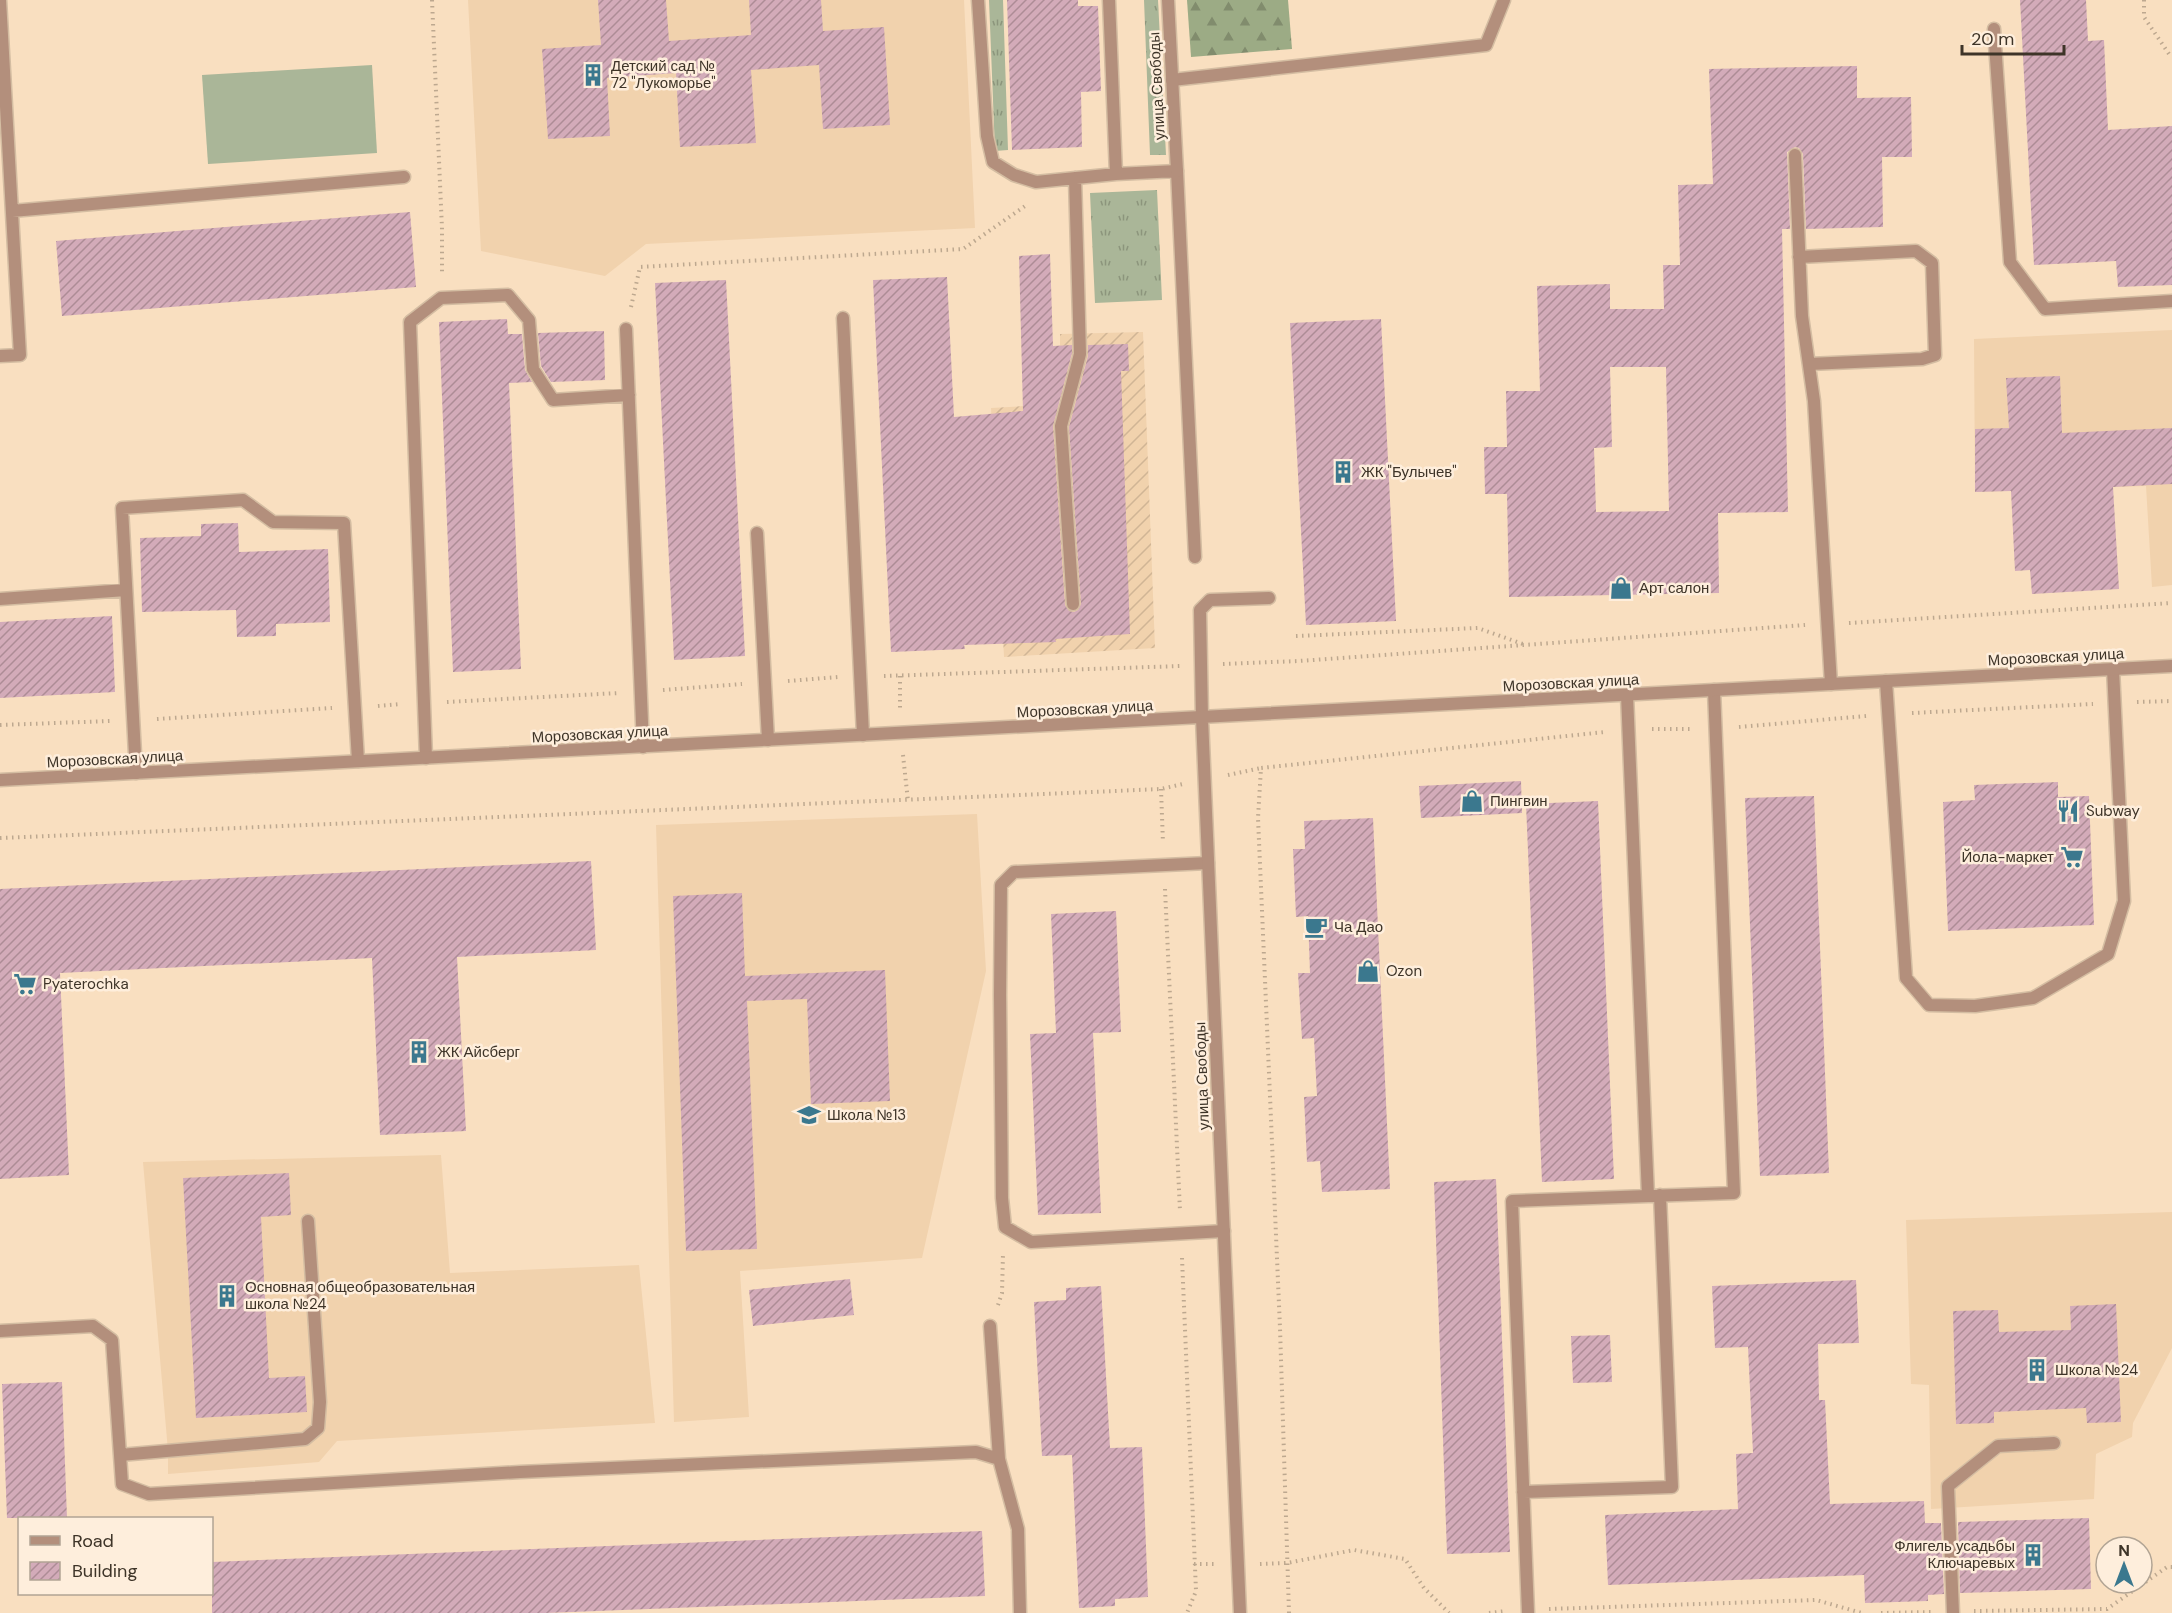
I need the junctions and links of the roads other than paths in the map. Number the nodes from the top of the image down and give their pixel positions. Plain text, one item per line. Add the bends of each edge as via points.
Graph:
1 (0, 0) edge
2 (978, 0) edge
3 (1109, 0) edge
4 (1168, 0) edge
5 (1504, 0) edge
6 (1994, 29) dead end
7 (1172, 80) junction
8 (1795, 155) dead end
9 (1177, 171) junction
10 (1116, 174) junction
11 (404, 177) dead end
12 (1075, 178) junction
13 (12, 211) junction
14 (1799, 257) junction
15 (2172, 301) edge
16 (843, 318) dead end
17 (626, 329) road end
18 (0, 356) edge
19 (1809, 364) junction
20 (629, 395) junction
21 (757, 533) dead end
22 (1195, 558) dead end
23 (126, 590) junction
24 (1269, 598) dead end
25 (0, 599) edge
26 (1072, 604) dead end
27 (2172, 666) edge
28 (2113, 669) junction
29 (1886, 681) junction
30 (1831, 684) junction
31 (1714, 690) junction
32 (1627, 694) junction
33 (1202, 718) junction
34 (863, 735) junction
35 (768, 740) junction
36 (643, 747) junction
37 (426, 758) junction
38 (358, 761) junction
39 (136, 773) junction
40 (0, 780) edge
41 (1208, 863) junction
42 (1654, 1196) junction
43 (309, 1221) dead end
44 (1224, 1231) junction
45 (990, 1326) road end
46 (0, 1331) edge
47 (2054, 1443) dead end
48 (120, 1455) junction
49 (999, 1459) junction
50 (1523, 1492) junction
51 (1953, 1612) edge
52 (1020, 1613) edge
53 (1240, 1613) edge
54 (1528, 1613) edge

1 - 13 street
2 - 12 street via 987,136 993,162 1036,182
3 - 10 street
4 - 7 street, улица Свободы
5 - 7 street via 1486,45
6 - 15 street via 2010,262 2045,309
7 - 9 street, улица Свободы
8 - 14 street
9 - 10 street
9 - 22 street, улица Свободы
10 - 12 street
11 - 13 street
12 - 26 street via 1080,354 1061,426
13 - 18 street via 20,355
14 - 19 street
14 - 19 street via 1917,251 1932,263 1935,355 1922,359
16 - 34 street
17 - 20 street
19 - 30 street
20 - 36 street
20 - 37 street via 553,400 533,369 529,320 508,295 441,298 410,322
21 - 35 street
23 - 25 street
23 - 38 street via 122,508 243,500 273,522 344,523
23 - 39 street
24 - 33 street, улица Свободы via 1210,600 1200,610
27 - 28 street, Морозовская улица
28 - 29 street, Морозовская улица
28 - 29 street via 2124,901 2108,954 2033,998 1975,1006 1929,1005 1906,978
29 - 30 street, Морозовская улица
30 - 31 street, Морозовская улица
31 - 32 street, Морозовская улица
31 - 42 street via 1734,1192
32 - 33 street, Морозовская улица
32 - 42 street
33 - 34 street, Морозовская улица
33 - 41 street, улица Свободы
34 - 35 street, Морозовская улица
35 - 36 street, Морозовская улица
36 - 37 street, Морозовская улица
37 - 38 street, Морозовская улица
38 - 39 street, Морозовская улица
39 - 40 street, Морозовская улица
41 - 44 street, улица Свободы
41 - 44 street via 1014,872 1001,885 1002,1198 1005,1227 1030,1242
42 - 50 street via 1512,1201
42 - 50 street via 1672,1487
43 - 48 street via 320,1402 318,1428 305,1439
44 - 53 street, улица Свободы
45 - 49 street
46 - 48 street via 93,1326 112,1340
47 - 51 street via 1998,1446 1948,1486
48 - 49 street via 122,1484 149,1494 520,1472 976,1452
49 - 52 street via 1018,1530
50 - 54 street

